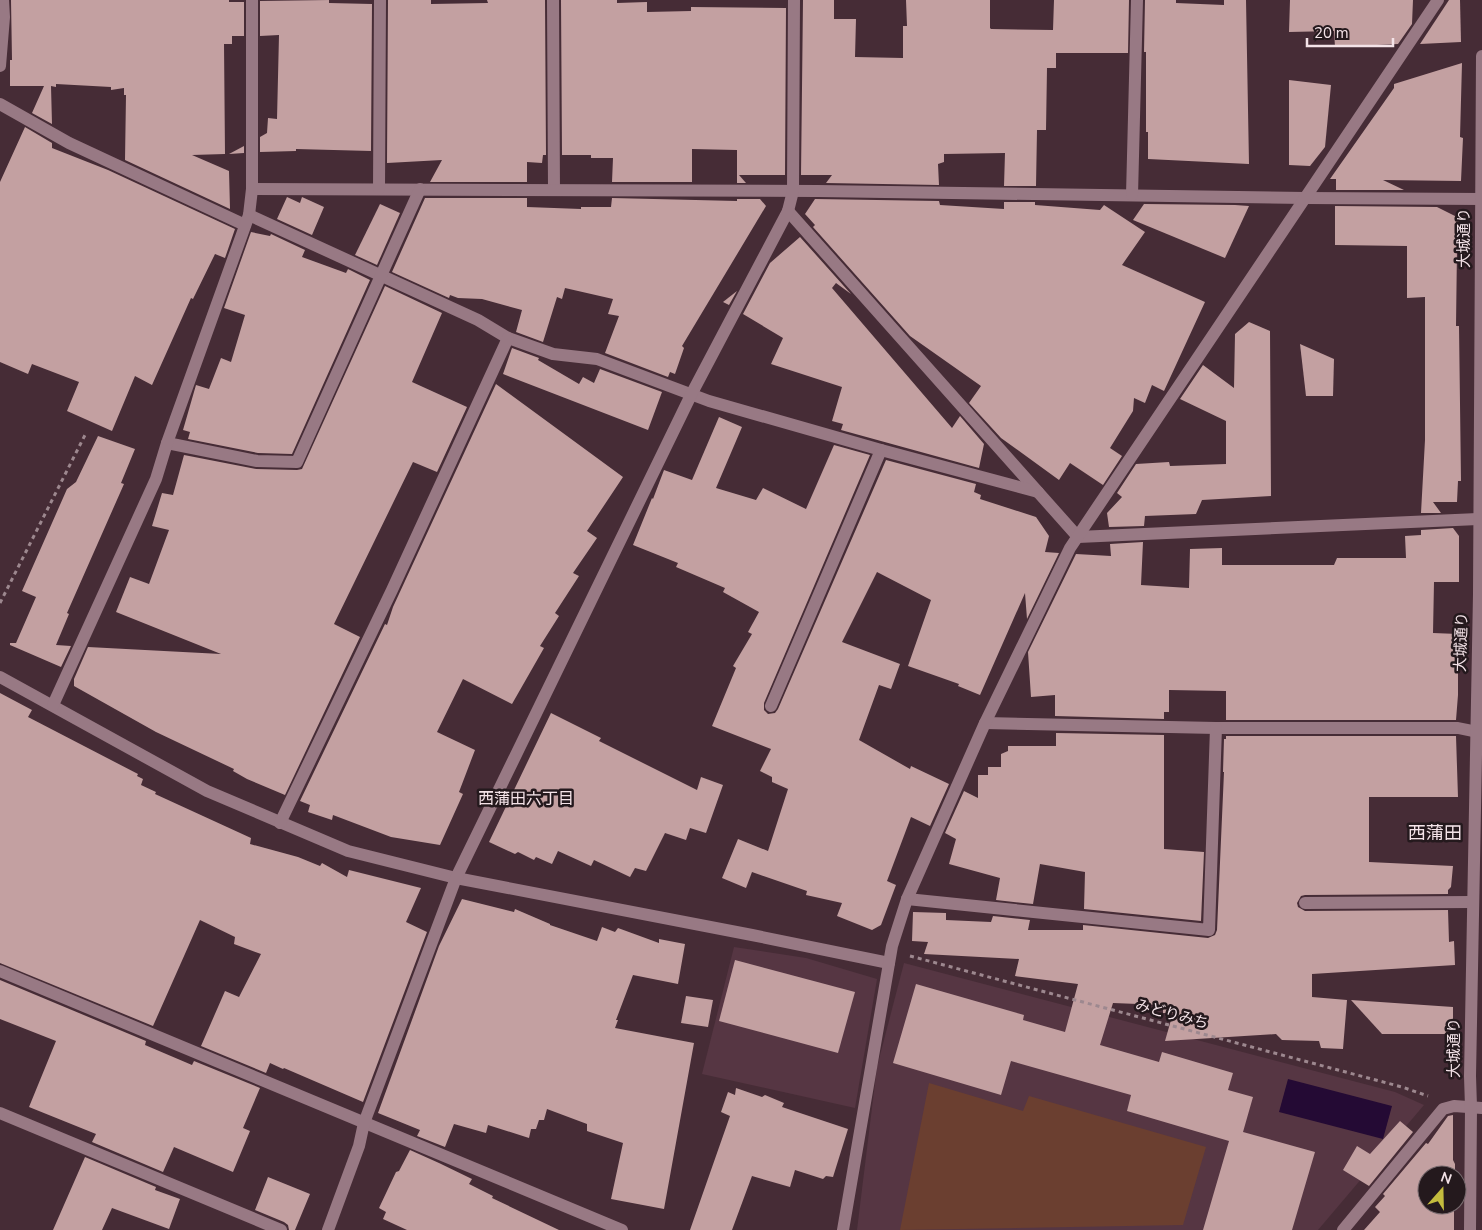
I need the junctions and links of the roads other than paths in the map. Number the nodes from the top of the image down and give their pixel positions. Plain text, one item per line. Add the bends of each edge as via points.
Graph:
1 (3, 0) edge
2 (252, 0) edge
3 (380, 0) edge
4 (553, 0) edge
5 (794, 0) edge
6 (1137, 0) edge
7 (1438, 0) edge
8 (1482, 56) edge
9 (0, 66) edge
10 (0, 104) edge
11 (252, 189) junction
12 (379, 189) junction
13 (420, 190) junction
14 (554, 190) junction
15 (794, 191) junction
16 (1132, 195) junction
17 (1305, 198) junction
18 (1481, 198) edge
19 (788, 211) junction
20 (247, 220) junction
21 (381, 277) junction
22 (508, 338) junction
23 (692, 394) junction
24 (1481, 430) edge
25 (167, 443) junction
26 (881, 450) junction
27 (1038, 492) junction
28 (1478, 519) junction
29 (1078, 537) junction
30 (1480, 594) edge
31 (0, 677) edge
32 (53, 705) junction
33 (771, 706) dead end
34 (984, 723) junction
35 (1216, 728) junction
36 (1478, 732) edge
37 (1478, 804) edge
38 (280, 823) junction
39 (456, 878) junction
40 (908, 899) junction
41 (1472, 902) junction
42 (1305, 904) dead end
43 (889, 963) junction
44 (0, 971) edge
45 (1477, 1107) edge
46 (0, 1113) edge
47 (364, 1123) junction
48 (595, 1225) edge
49 (281, 1230) edge
50 (328, 1230) edge
51 (622, 1230) edge
52 (843, 1230) edge
53 (1343, 1230) edge
54 (1470, 1230) edge

1 - 9 street
2 - 11 street
3 - 12 street
4 - 14 street
5 - 15 street
6 - 16 street
7 - 17 street
8 - 18 street, 大城通り
10 - 20 street via 69,143
11 - 12 street
11 - 20 street
12 - 13 street
13 - 14 street
13 - 21 street
14 - 15 street
15 - 16 street
15 - 19 street
16 - 17 street
17 - 18 street
17 - 29 street
18 - 24 street, 大城通り
19 - 23 street
19 - 27 street
20 - 21 street
20 - 25 street
21 - 22 street via 478,320
21 - 25 street via 297,462 257,461
22 - 23 street via 553,354 597,359
22 - 38 street
23 - 26 street
23 - 39 street
24 - 28 street, 大城通り
25 - 32 street via 156,479
26 - 27 street
26 - 33 street
27 - 29 street
28 - 29 street
28 - 30 street, 大城通り
29 - 34 street
30 - 36 street, 大城通り
31 - 32 street
32 - 38 street via 207,791
34 - 35 street
34 - 40 street
35 - 36 street via 1458,728
35 - 40 street via 1209,930
36 - 37 street, 大城通り
37 - 41 street, 大城通り
38 - 39 street via 348,851
39 - 43 street
39 - 47 street
40 - 43 street
41 - 42 street
41 - 45 street, 大城通り via 1470,1076
43 - 52 street
44 - 47 street
45 - 53 street via 1443,1109
45 - 54 street, 大城通り
46 - 49 street
47 - 48 street
47 - 50 street via 359,1146
48 - 51 street

